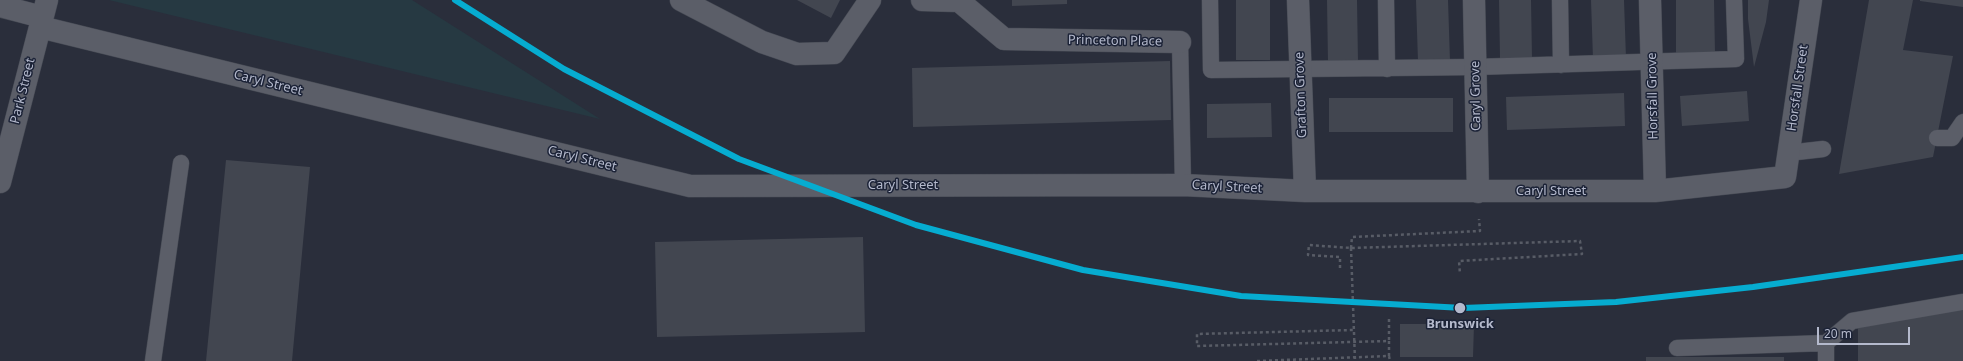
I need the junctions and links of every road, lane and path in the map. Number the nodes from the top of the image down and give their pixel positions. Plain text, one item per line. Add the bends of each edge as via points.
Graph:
1 (681, 0) edge
2 (870, 0) edge
3 (922, 0) edge
4 (1210, 0) edge
5 (1298, 0) edge
6 (1386, 0) edge
7 (1474, 0) edge
8 (1560, 0) edge
9 (1650, 0) edge
10 (1734, 0) edge
11 (1811, 0) edge
12 (0, 6) edge
13 (43, 15) edge
14 (1180, 42) joint
15 (1652, 61) junction
16 (1562, 64) junction
17 (1475, 67) junction
18 (1387, 69) junction
19 (1300, 70) junction
20 (1963, 122) edge
21 (1937, 138) dead end
22 (1822, 149) dead end
23 (1788, 153) junction
24 (181, 163) dead end
25 (1784, 177) joint
26 (0, 182) edge
27 (1183, 184) junction
28 (1305, 191) junction
29 (1655, 191) junction
30 (1478, 192) junction
31 (1351, 248) junction
32 (1340, 268) dead end
33 (1460, 274) dead end
34 (1963, 302) edge
35 (1389, 319) dead end
36 (1353, 330) junction
37 (1389, 341) junction
38 (1826, 344) junction
39 (1677, 348) dead end
40 (1390, 356) junction
41 (153, 361) edge
42 (1257, 361) edge
43 (1355, 361) edge
44 (1390, 361) edge
45 (1826, 361) edge

1 - 2 street via 762,42 797,54 834,53
3 - 14 street, Princeton Place via 959,1 1004,39
4 - 19 lane via 1211,70
5 - 19 street, Grafton Grove
6 - 18 lane
7 - 17 street, Caryl Grove
8 - 16 lane
9 - 15 street, Horsfall Grove
10 - 15 lane via 1736,59
11 - 23 street, Horsfall Street
12 - 13 street, Caryl Street
13 - 26 street, Park Street
13 - 27 street, Caryl Street via 690,186
14 - 27 lane, Princeton Place
15 - 16 lane
15 - 29 street, Horsfall Grove
16 - 17 lane
17 - 18 lane
17 - 30 street, Caryl Grove
18 - 19 lane
19 - 28 street, Grafton Grove
20 - 21 lane via 1952,138
22 - 23 lane
23 - 25 street, Horsfall Street
24 - 41 lane
25 - 29 street, Caryl Street
27 - 28 street, Caryl Street
28 - 30 street, Caryl Street
29 - 30 street, Caryl Street
30 - 31 path via 1480,231 1352,237
31 - 32 path via 1309,245 1308,255 1340,257
31 - 33 path via 1580,241 1582,254 1459,261
31 - 36 path, bridge
34 - 38 lane via 1852,321
35 - 37 path
36 - 37 path via 1197,334 1197,346
36 - 43 path, bridge
37 - 40 path
38 - 39 lane
38 - 45 lane
40 - 42 path
40 - 44 path

